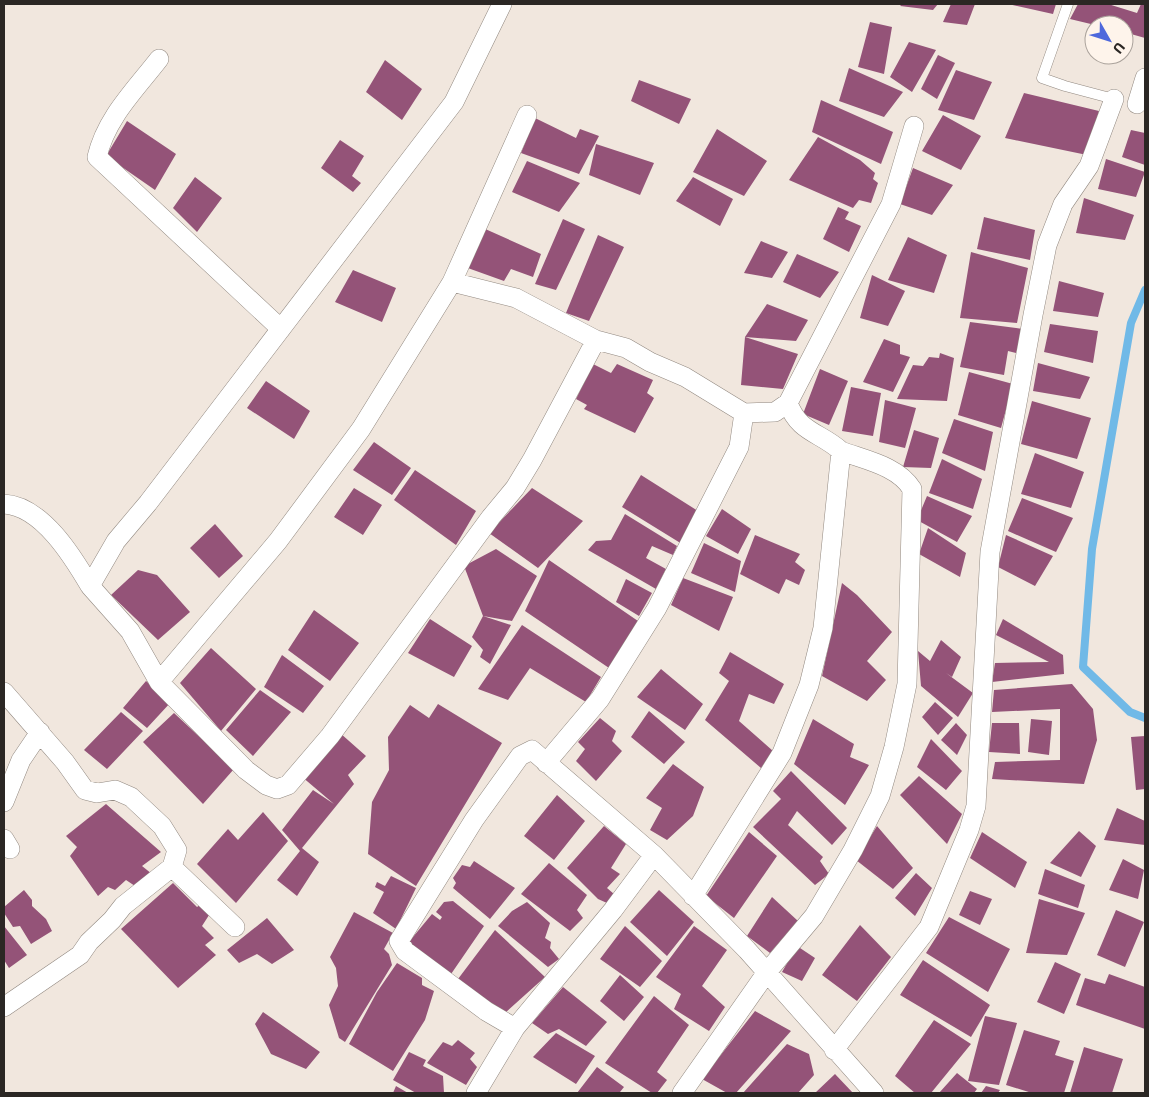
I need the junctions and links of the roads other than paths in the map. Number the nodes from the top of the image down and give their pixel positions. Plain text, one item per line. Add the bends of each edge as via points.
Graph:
1 (502, 4) edge
2 (1068, 4) edge
3 (159, 59) dead end
4 (1145, 78) edge
5 (1114, 99) joint
6 (1137, 104) dead end
7 (527, 115) dead end
8 (914, 126) dead end
9 (452, 282) junction
10 (281, 329) junction
11 (596, 340) junction
12 (788, 403) junction
13 (744, 413) junction
14 (841, 451) junction
15 (4, 504) edge
16 (90, 586) junction
17 (159, 682) junction
18 (4, 692) edge
19 (40, 732) junction
20 (546, 763) junction
21 (4, 802) edge
22 (654, 855) junction
23 (172, 868) junction
24 (693, 896) junction
25 (234, 927) dead end
26 (766, 972) junction
27 (4, 1007) edge
28 (515, 1028) junction
29 (834, 1050) junction
30 (476, 1093) edge
31 (682, 1093) edge
32 (874, 1093) edge

1 - 10 street via 454,102
2 - 5 lane via 1042,78
3 - 10 street via 111,120 101,139 97,157
4 - 6 street
5 - 29 street via 1089,166 1063,204 1047,245 990,552 976,806 969,830 929,927
7 - 9 street
8 - 12 street via 891,204
9 - 11 street via 516,298
9 - 17 street via 361,429 278,541
10 - 16 street via 116,541
11 - 13 street via 626,348 684,377
11 - 17 street via 515,488 330,736 288,785 277,789 246,770
12 - 13 street via 775,412
12 - 14 street via 792,415 805,429
13 - 20 street via 739,447 657,608 600,699
14 - 24 street via 823,628 809,685 782,753
14 - 26 street via 889,469 906,480 912,489 907,684 880,796 814,916
15 - 16 street via 23,510 43,524 68,549
16 - 17 street via 130,631
18 - 19 street
19 - 21 street via 21,760
19 - 23 street via 85,790 97,794 115,790 131,797 162,826 177,850
20 - 22 street
20 - 28 street via 532,750 520,756 474,820 399,941 405,951 486,1011
22 - 24 street
22 - 28 street
23 - 25 street
23 - 27 street via 123,906 88,942 80,955
24 - 26 street
26 - 29 street
26 - 31 street
28 - 30 street
29 - 32 street

